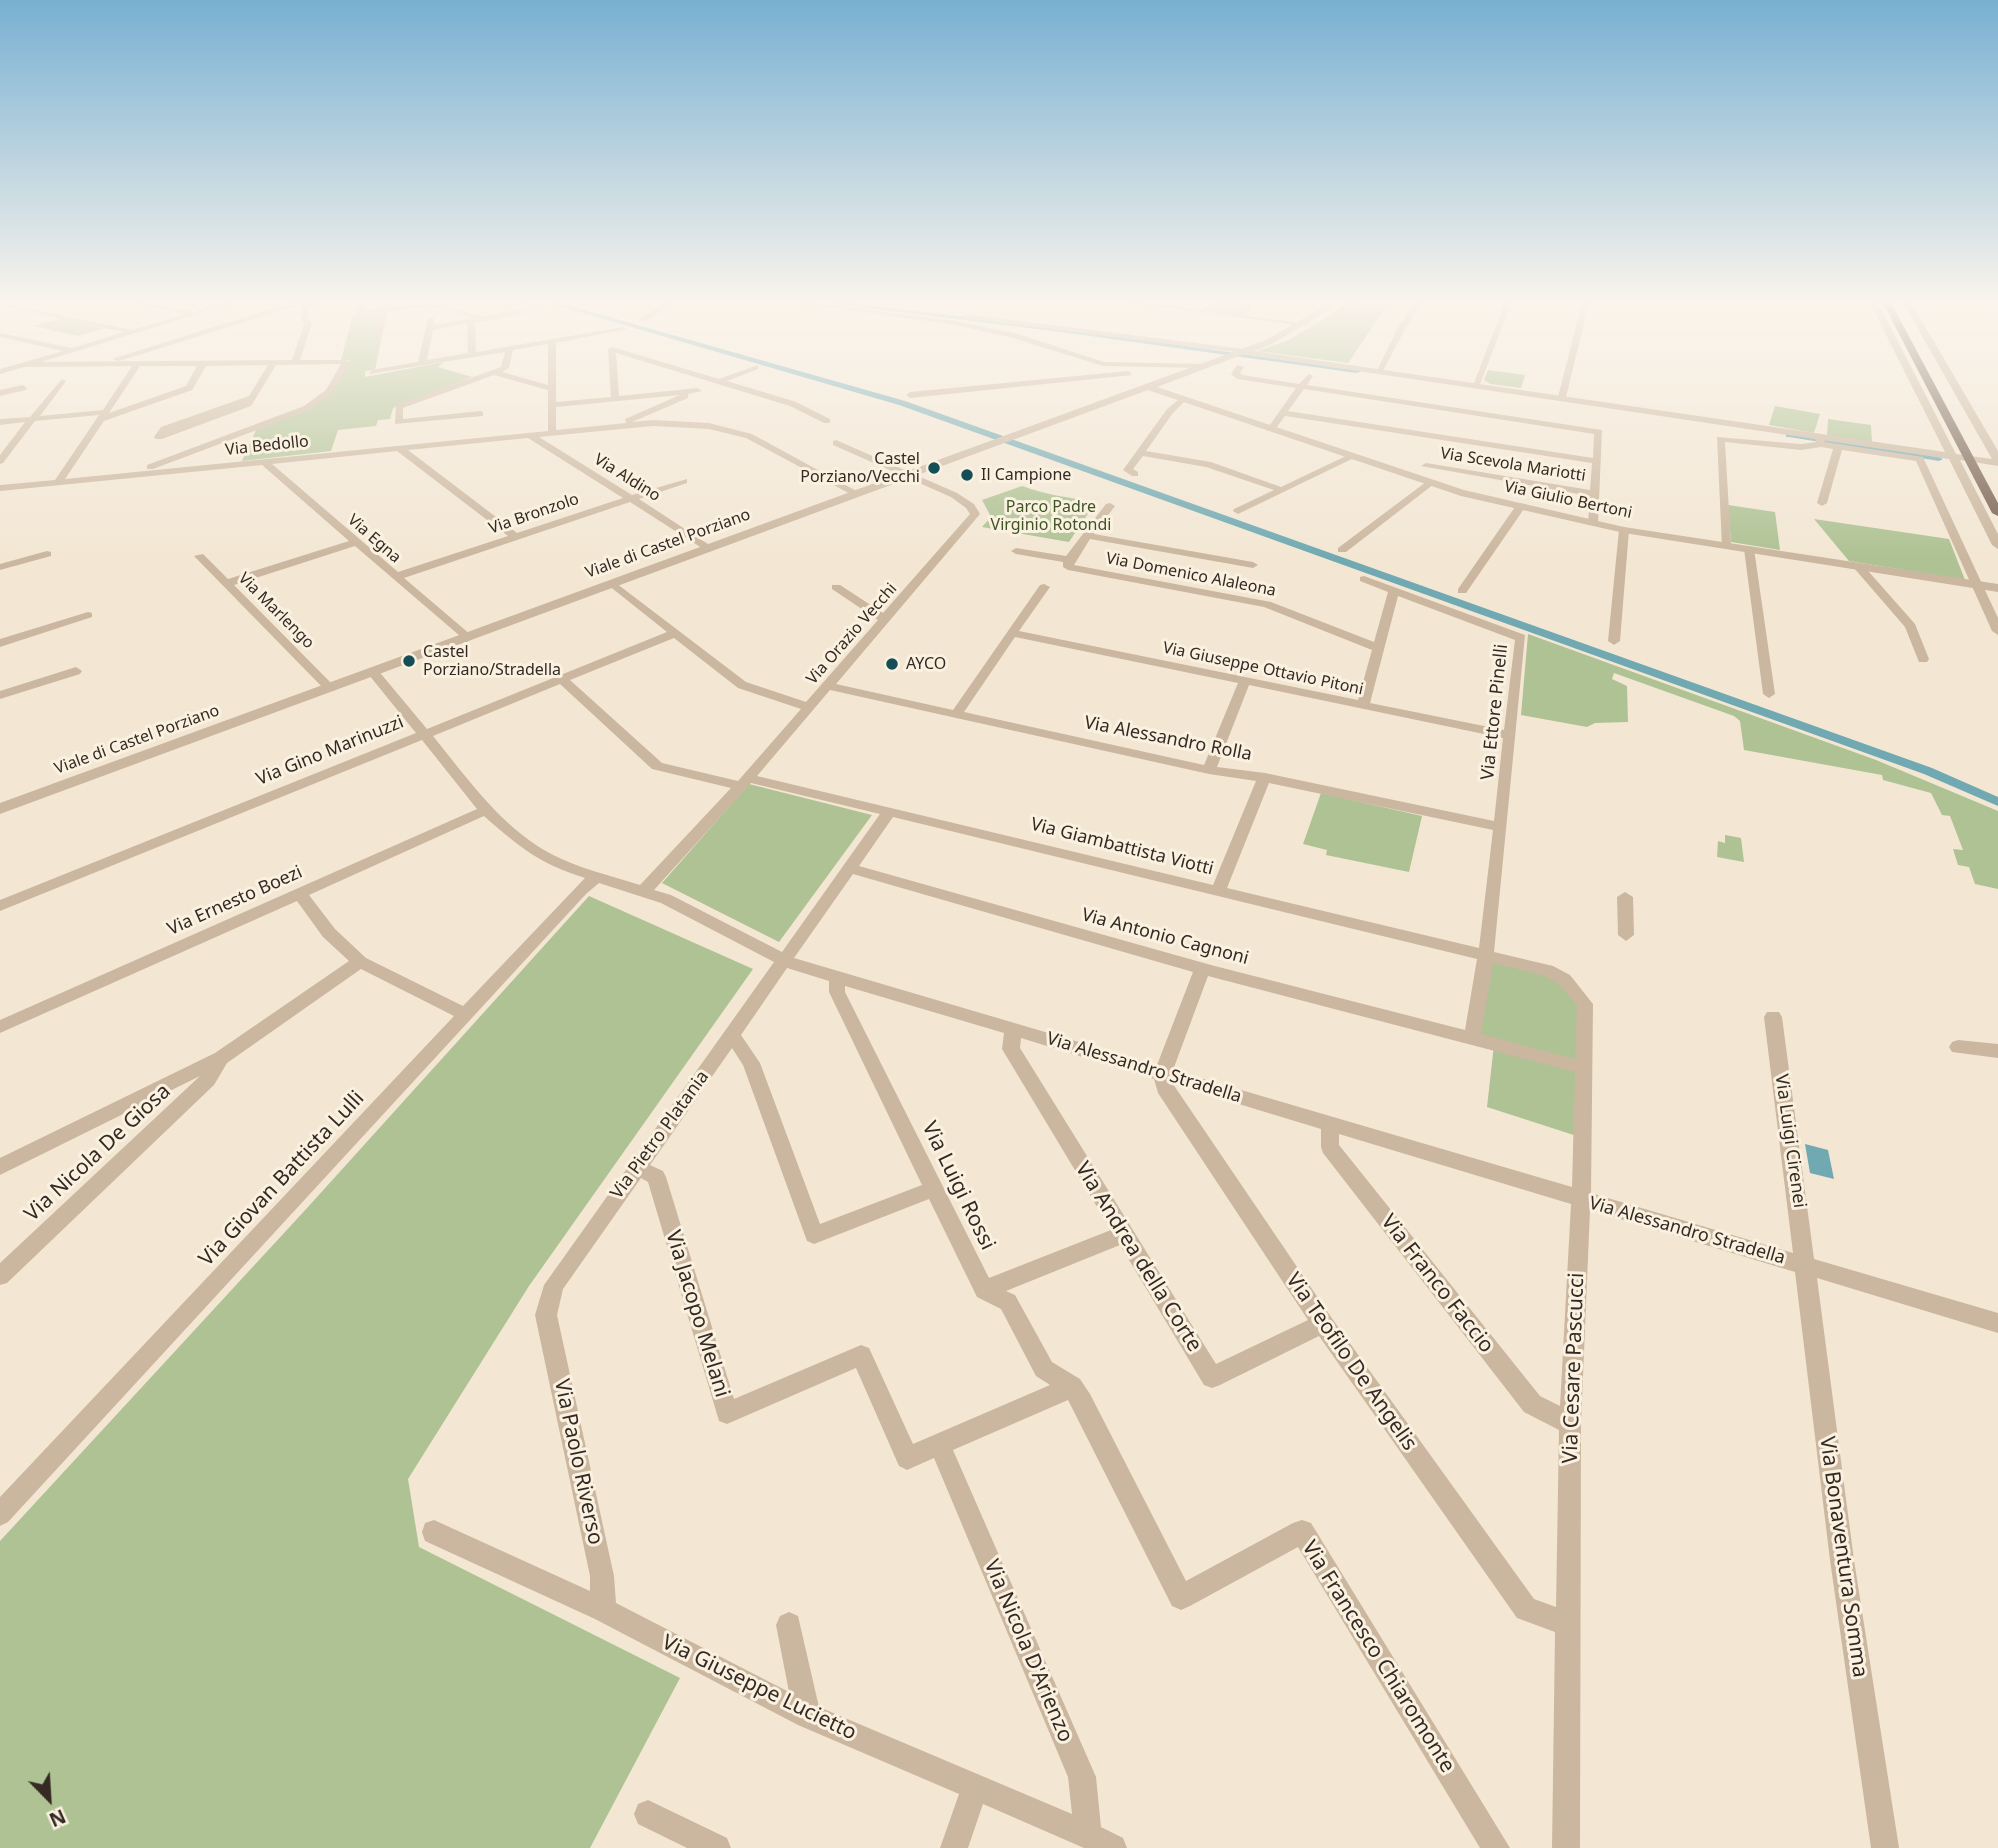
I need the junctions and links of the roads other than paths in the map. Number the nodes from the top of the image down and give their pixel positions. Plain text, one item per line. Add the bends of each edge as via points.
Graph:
1 (59, 385) edge
2 (123, 385) edge
3 (191, 385) edge
4 (261, 385) edge
5 (333, 385) edge
6 (458, 385) edge
7 (541, 385) edge
8 (614, 385) edge
9 (712, 385) edge
10 (731, 385) edge
11 (1003, 385) edge
12 (1291, 385) edge
13 (1376, 385) dead end
14 (1484, 385) edge
15 (1565, 385) edge
16 (1916, 385) edge
17 (1930, 385) edge
18 (1942, 385) edge
19 (1955, 385) edge
20 (1146, 386) joint
21 (1302, 387) junction
22 (23, 388) dead end
23 (551, 388) joint
24 (703, 389) junction
25 (1934, 392) junction
26 (0, 393) edge
27 (1436, 394) dead end
28 (1920, 394) junction
29 (910, 395) dead end
30 (254, 397) junction
31 (1369, 397) junction
32 (1562, 397) junction
33 (615, 399) junction
34 (1182, 400) junction
35 (1491, 402) dead end
36 (793, 404) junction
37 (551, 405) junction
38 (1431, 407) junction
39 (1549, 411) dead end
40 (1284, 413) junction
41 (481, 414) dead end
42 (1487, 415) junction
43 (102, 416) junction
44 (33, 418) junction
45 (1607, 420) dead end
46 (827, 421) dead end
47 (0, 422) edge
48 (1546, 424) junction
49 (622, 425) junction
50 (1271, 429) junction
51 (552, 431) junction
52 (1599, 432) junction
53 (528, 434) junction
54 (1821, 441) junction
55 (836, 443) dead end
56 (1838, 447) junction
57 (400, 448) junction
58 (1140, 453) junction
59 (1954, 456) junction
60 (1352, 457) junction
61 (1969, 458) junction
62 (1983, 460) junction
63 (0, 461) edge
64 (1597, 461) junction
65 (1998, 461) edge
66 (264, 462) junction
67 (1426, 466) dead end
68 (136, 474) junction
69 (1135, 474) dead end
70 (907, 475) junction
71 (684, 481) dead end
72 (58, 482) junction
73 (1429, 484) junction
74 (1998, 487) edge
75 (0, 488) edge
76 (1282, 490) junction
77 (857, 494) junction
78 (1595, 494) junction
79 (630, 498) junction
80 (1822, 503) dead end
81 (1110, 506) dead end
82 (1521, 506) junction
83 (1238, 511) dead end
84 (1998, 513) edge
85 (1593, 523) junction
86 (1624, 530) junction
87 (1088, 536) junction
88 (516, 537) junction
89 (355, 544) junction
90 (1726, 545) junction
91 (1998, 545) edge
92 (709, 548) junction
93 (1749, 549) junction
94 (1342, 550) dead end
95 (1016, 551) dead end
96 (47, 554) dead end
97 (199, 556) dead end
98 (1069, 560) junction
99 (1253, 565) dead end
100 (1858, 566) junction
101 (0, 567) edge
102 (394, 577) junction
103 (1364, 579) dead end
104 (226, 583) junction
105 (612, 583) junction
106 (1975, 584) junction
107 (836, 587) dead end
108 (1044, 587) dead end
109 (1998, 588) edge
110 (1394, 589) junction
111 (1462, 591) dead end
112 (88, 615) dead end
113 (886, 620) junction
114 (1998, 631) edge
115 (676, 633) junction
116 (1011, 633) junction
117 (467, 638) junction
118 (1614, 641) dead end
119 (0, 643) edge
120 (1378, 648) junction
121 (1923, 659) dead end
122 (75, 671) dead end
123 (373, 672) junction
124 (562, 679) junction
125 (1245, 680) junction
126 (828, 686) junction
127 (330, 688) junction
128 (1769, 694) dead end
129 (0, 695) edge
130 (808, 707) junction
131 (1363, 707) junction
132 (956, 715) junction
133 (425, 733) junction
134 (1509, 735) junction
135 (1209, 770) junction
136 (1265, 777) junction
137 (745, 782) junction
138 (0, 809) edge
139 (486, 810) junction
140 (890, 811) junction
141 (1501, 827) junction
142 (848, 868) junction
143 (598, 876) junction
144 (644, 891) junction
145 (1218, 891) junction
146 (299, 893) junction
147 (1625, 897) dead end
148 (0, 906) edge
149 (1626, 935) dead end
150 (1486, 955) junction
151 (785, 960) junction
152 (360, 962) junction
153 (1203, 968) junction
154 (837, 978) junction
155 (467, 1014) junction
156 (1773, 1017) dead end
157 (0, 1027) edge
158 (1013, 1029) junction
159 (732, 1035) junction
160 (1472, 1039) junction
161 (1958, 1047) dead end
162 (1998, 1051) edge
163 (221, 1058) junction
164 (1585, 1068) junction
165 (1163, 1074) junction
166 (1330, 1124) junction
167 (0, 1167) edge
168 (637, 1167) junction
169 (934, 1189) junction
170 (1581, 1200) junction
171 (1124, 1234) junction
172 (1806, 1266) junction
173 (0, 1276) edge
174 (984, 1290) junction
175 (546, 1315) joint
176 (1998, 1323) edge
177 (1323, 1324) junction
178 (1072, 1387) junction
179 (1570, 1424) junction
180 (940, 1446) junction
181 (0, 1514) edge
182 (434, 1532) dead end
183 (604, 1611) junction
184 (1567, 1624) junction
185 (789, 1625) dead end
186 (807, 1716) junction
187 (975, 1787) junction
188 (648, 1814) dead end
189 (1087, 1835) junction
190 (717, 1848) edge
191 (954, 1848) edge
192 (1113, 1848) edge
193 (1496, 1848) edge
194 (1566, 1848) edge
195 (1885, 1848) edge

1 - 44 street
2 - 43 street
3 - 43 street
4 - 30 street
5 - 68 street via 307,408
6 - 41 street via 399,407 398,422
7 - 23 street
8 - 33 street
9 - 24 street
10 - 36 street
11 - 29 street
12 - 21 street
13 - 31 street
14 - 32 street
15 - 32 street
16 - 28 street
17 - 25 main road
18 - 62 main road
19 - 65 street
20 - 34 street, Via Giulio Bertoni
20 - 70 street, Viale di Castel Porziano
21 - 31 street
21 - 40 street
22 - 26 street
23 - 37 street
24 - 33 street
24 - 36 street via 767,405
24 - 49 street
25 - 28 main road
25 - 61 main road
27 - 38 street
28 - 59 street
30 - 30 street via 164,429 159,437 248,404
31 - 38 street
32 - 54 street
33 - 37 street
34 - 50 street, Via Giulio Bertoni
34 - 58 street
35 - 42 street
36 - 46 street
37 - 51 street
38 - 42 street
39 - 48 street
40 - 50 street
40 - 64 street
42 - 48 street
43 - 44 street
43 - 72 street
44 - 47 street
44 - 63 street
45 - 52 street via 1606,430
48 - 52 street
49 - 51 street, Via Bedollo
49 - 77 street, Via Bedollo via 681,423 749,436
50 - 60 street, Via Giulio Bertoni
51 - 53 street, Via Bedollo
52 - 64 street
53 - 57 street, Via Bedollo
53 - 79 street, Via Aldino
54 - 56 street
54 - 59 street
54 - 90 street via 1801,447 1720,439
55 - 70 street, Via Orazio Vecchi
56 - 80 street
56 - 106 street via 1920,459
57 - 66 street, Via Bedollo
57 - 88 street
58 - 69 street via 1128,470
58 - 76 street via 1208,464
59 - 61 street
59 - 91 street
60 - 73 street, Via Giulio Bertoni
60 - 76 street
61 - 62 street
61 - 84 main road
62 - 65 street
62 - 74 main road
64 - 78 street
66 - 68 street, Via Bedollo
66 - 89 street, Via Egna
67 - 78 street, Via Scevola Mariotti
68 - 72 street, Via Bedollo
70 - 77 street, Viale di Castel Porziano
70 - 113 street, Via Orazio Vecchi via 957,497 975,514
71 - 79 street, Via Bronzolo
72 - 75 street, Via Bedollo
73 - 82 street, Via Giulio Bertoni
73 - 94 street
76 - 83 street
77 - 92 street, Viale di Castel Porziano
78 - 85 street
79 - 88 street, Via Bronzolo
79 - 92 street, Via Aldino
81 - 87 street, Via Domenico Alaleona
82 - 85 street, Via Giulio Bertoni
82 - 111 street
85 - 86 street, Via Giulio Bertoni
86 - 90 street, Via Giulio Bertoni
86 - 118 street
87 - 98 street, Via Domenico Alaleona
87 - 99 street
88 - 102 street, Via Bronzolo
89 - 102 street, Via Egna
89 - 104 street
90 - 93 street, Via Giulio Bertoni
92 - 105 street, Viale di Castel Porziano
93 - 100 street, Via Giulio Bertoni
93 - 128 street
95 - 98 street
96 - 101 street
97 - 104 street, Via Marlengo
98 - 120 street, Via Domenico Alaleona via 1066,564 1071,568 1267,604
100 - 106 street, Via Giulio Bertoni
100 - 121 street via 1910,626
102 - 117 street, Via Egna
103 - 110 street, Via Ettore Pinelli
104 - 127 street, Via Marlengo
105 - 115 street
105 - 117 street, Viale di Castel Porziano
106 - 109 street, Via Giulio Bertoni
106 - 114 street
107 - 113 street
108 - 116 street
110 - 120 street
110 - 134 street, Via Ettore Pinelli via 1521,638
112 - 119 street
113 - 126 street, Via Orazio Vecchi
115 - 124 street, Via Gino Marinuzzi
115 - 130 street via 742,685
116 - 125 street, Via Giuseppe Ottavio Pitoni
116 - 132 street
117 - 123 street, Viale di Castel Porziano
120 - 131 street
122 - 129 street
123 - 127 street, Viale di Castel Porziano
123 - 133 street, Via Alessandro Stradella
124 - 133 street, Via Gino Marinuzzi
124 - 137 street, Via Giambattista Viotti via 657,766
125 - 131 street, Via Giuseppe Ottavio Pitoni
125 - 135 street
126 - 130 street, Via Orazio Vecchi
126 - 132 street, Via Alessandro Rolla
127 - 138 street, Viale di Castel Porziano
130 - 137 street, Via Orazio Vecchi
131 - 134 street, Via Giuseppe Ottavio Pitoni
132 - 135 street, Via Alessandro Rolla
133 - 139 street, Via Alessandro Stradella
133 - 148 street, Via Gino Marinuzzi
134 - 141 street, Via Ettore Pinelli
135 - 136 street, Via Alessandro Rolla
136 - 141 street, Via Alessandro Rolla
136 - 145 street
137 - 140 street, Via Giambattista Viotti
137 - 144 street, Via Orazio Vecchi
139 - 143 street, Via Alessandro Stradella via 550,860
139 - 146 street, Via Ernesto Boezi
140 - 142 street, Via Pietro Platania
140 - 145 street, Via Giambattista Viotti
141 - 150 street, Via Ettore Pinelli
142 - 151 street, Via Pietro Platania
142 - 153 street, Via Antonio Cagnoni
143 - 144 street, Via Alessandro Stradella
143 - 155 street, Via Giovan Battista Lulli
144 - 151 street, Via Alessandro Stradella
145 - 150 street, Via Giambattista Viotti
146 - 152 street via 329,933
146 - 157 street, Via Ernesto Boezi
147 - 149 street
150 - 160 street, Via Ettore Pinelli
150 - 164 street, Via Cesare Pascucci via 1547,970 1564,979 1585,1004
151 - 154 street, Via Alessandro Stradella
151 - 159 street, Via Pietro Platania
152 - 155 street
152 - 163 street
153 - 160 street, Via Antonio Cagnoni
153 - 165 street
154 - 158 street, Via Alessandro Stradella
154 - 169 street, Via Luigi Rossi via 837,992
155 - 181 street, Via Giovan Battista Lulli
156 - 172 street, Via Luigi Cirenei
158 - 165 street, Via Alessandro Stradella
158 - 171 street, Via Andrea della Corte via 1011,1049
159 - 168 street, Via Pietro Platania
159 - 169 street via 751,1063 814,1235
160 - 164 street, Via Antonio Cagnoni
161 - 162 street
163 - 167 street
163 - 173 street, Via Nicola De Giosa via 208,1080
164 - 170 street, Via Cesare Pascucci
165 - 166 street, Via Alessandro Stradella
165 - 177 street, Via Teofilo De Angelis via 1164,1088
166 - 170 street, Via Alessandro Stradella
166 - 179 street, Via Franco Faccio via 1330,1147 1532,1405
168 - 175 street, Via Pietro Platania via 554,1285
168 - 180 street, Via Jacopo Melani via 656,1177 727,1413 862,1355 907,1458
169 - 174 street, Via Luigi Rossi
170 - 172 street, Via Alessandro Stradella
170 - 179 street, Via Cesare Pascucci
171 - 174 street
171 - 177 street, Via Andrea della Corte via 1212,1377
172 - 176 street, Via Alessandro Stradella
172 - 195 street, Via Bonaventura Somma via 1842,1560
174 - 178 street, Via Luigi Rossi via 1008,1303 1044,1368
175 - 183 street, Via Paolo Riverso via 602,1576
177 - 184 street, Via Teofilo De Angelis via 1526,1609
178 - 180 street, Via Jacopo Melani
178 - 193 street, Via Francesco Chiaromonte via 1181,1597 1301,1532
179 - 184 street, Via Cesare Pascucci
180 - 189 street, Via Nicola D'Arienzo via 1082,1777
182 - 183 street, Via Giuseppe Lucietto
183 - 186 street, Via Giuseppe Lucietto
184 - 194 street, Via Cesare Pascucci
185 - 186 street
186 - 187 street, Via Giuseppe Lucietto
187 - 189 street, Via Giuseppe Lucietto
187 - 191 street
188 - 190 street
189 - 192 street

